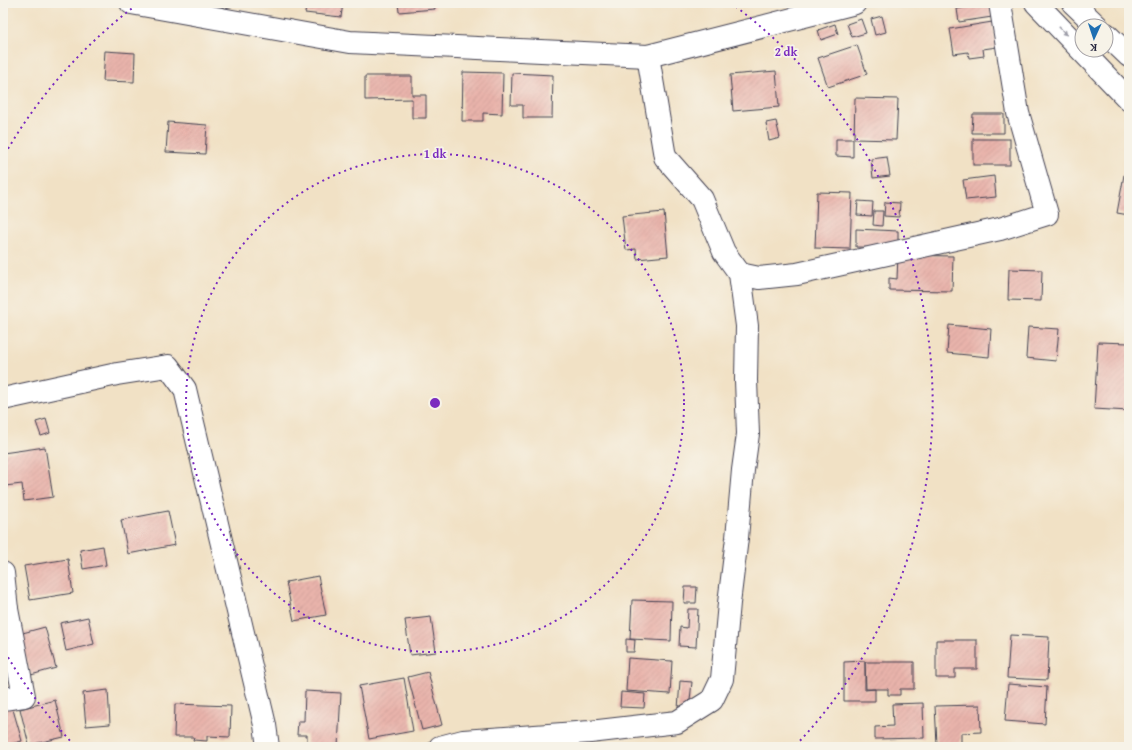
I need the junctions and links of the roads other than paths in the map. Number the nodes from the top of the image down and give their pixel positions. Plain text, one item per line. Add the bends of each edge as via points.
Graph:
1 (131, 3) edge
2 (855, 3) edge
3 (1000, 3) edge
4 (1036, 3) edge
5 (1073, 3) edge
6 (1089, 18) edge
7 (1114, 42) edge
8 (648, 56) junction
9 (1129, 56) edge
10 (1129, 100) edge
11 (740, 274) junction
12 (3, 399) edge
13 (3, 573) edge
14 (5, 615) edge
15 (3, 699) edge
16 (464, 744) edge
17 (268, 747) edge
18 (440, 747) edge

1 - 8 street via 350,42
2 - 8 street
3 - 11 street via 1018,113 1047,214 1000,229 797,274 759,278
4 -> 10 street
5 - 6 street
7 - 9 street
8 - 11 street via 665,157 702,199 724,252
11 - 16 street via 747,326 748,434 722,679 712,700 677,722
12 - 17 street via 117,374 168,366 185,389 265,725
13 - 14 street
14 - 15 street via 24,696
16 - 18 street

